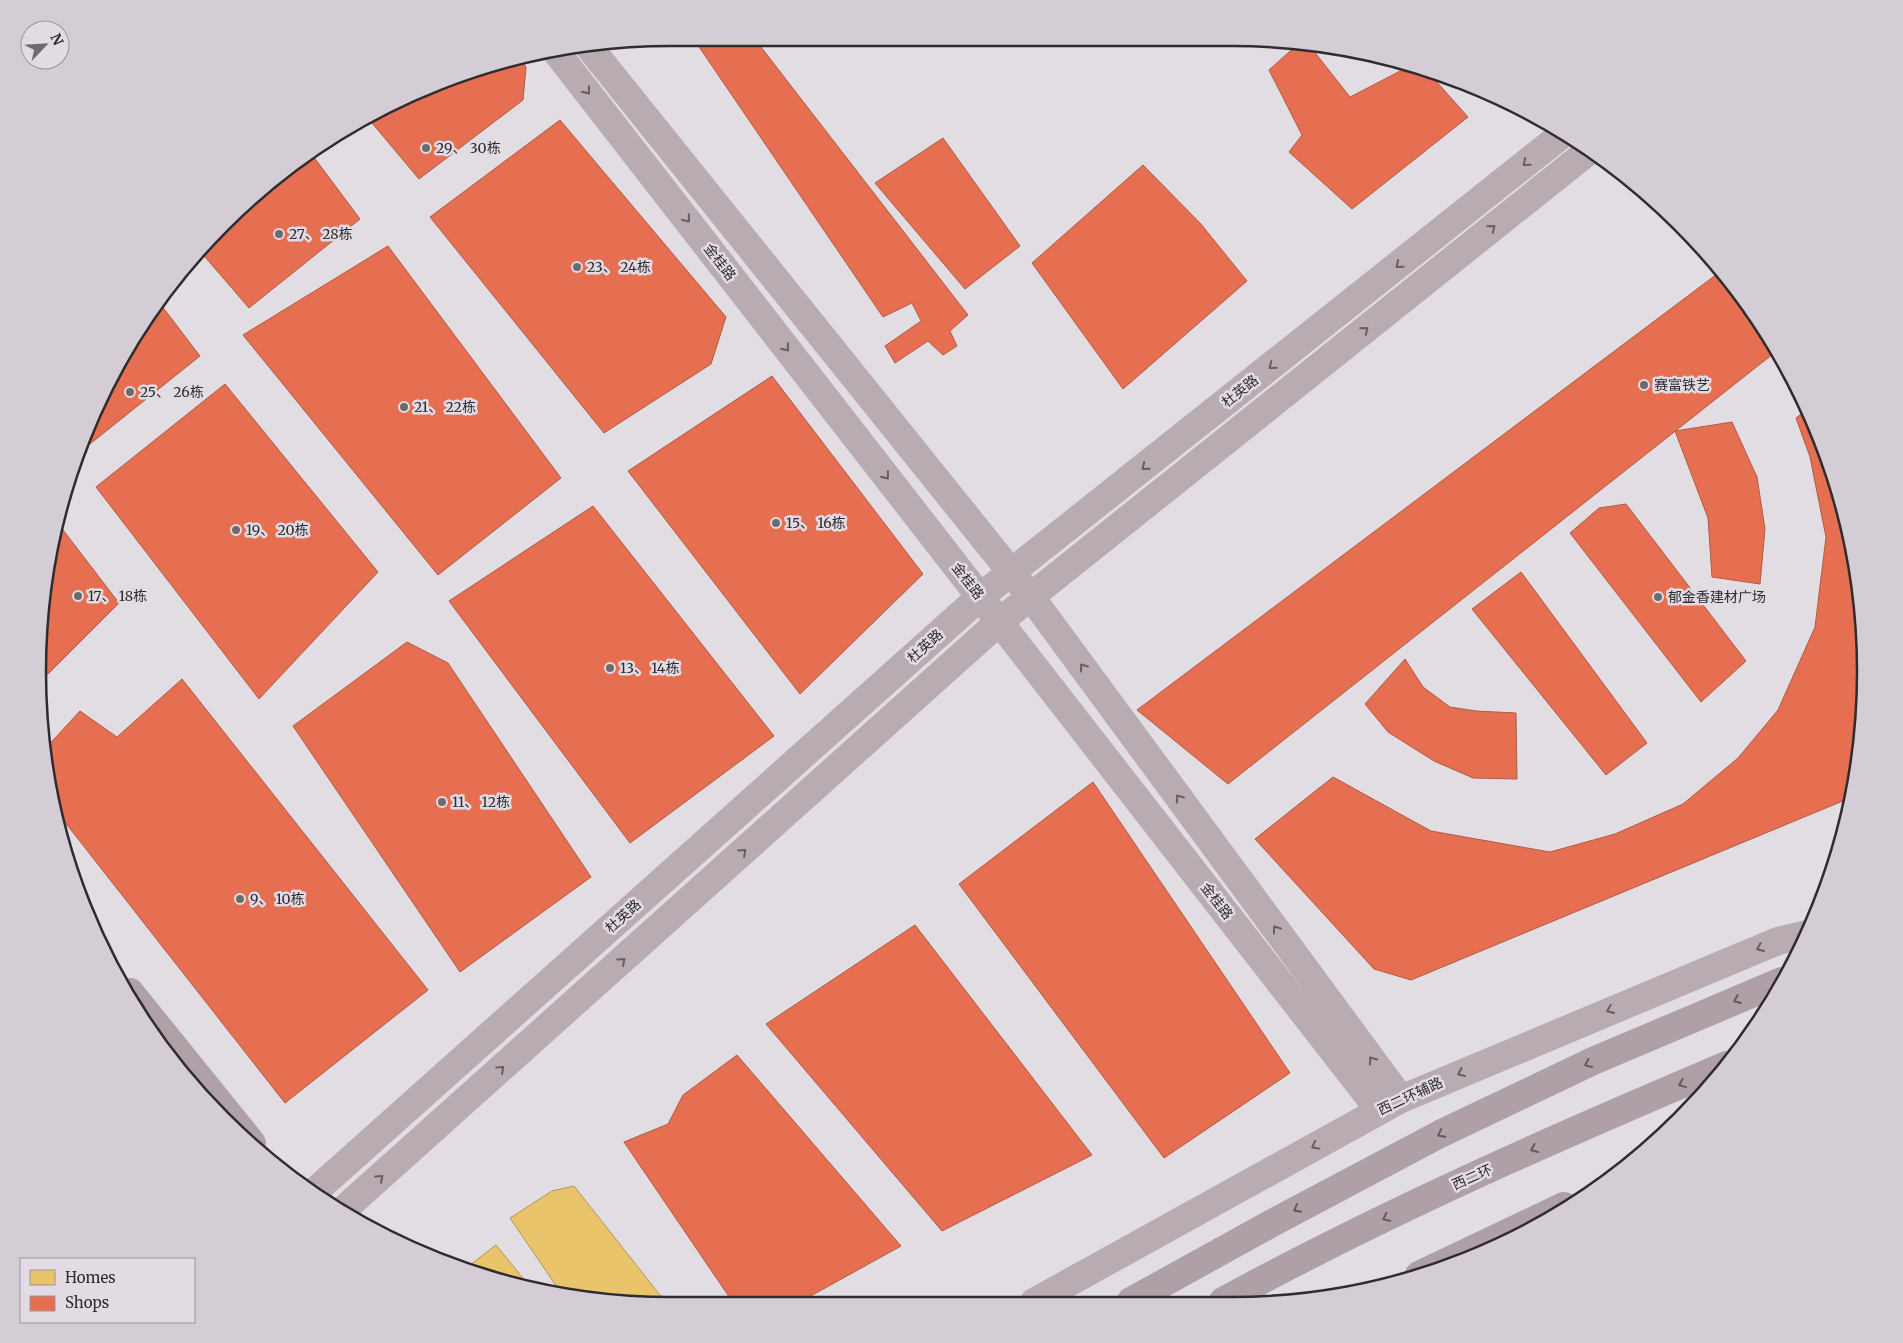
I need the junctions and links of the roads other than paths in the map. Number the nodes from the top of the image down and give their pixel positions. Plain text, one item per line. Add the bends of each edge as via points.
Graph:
1 (593, 52) edge
2 (560, 57) edge
3 (1557, 138) edge
4 (1584, 155) edge
5 (1012, 572) junction
6 (980, 597) junction
7 (1031, 597) junction
8 (1000, 622) junction
9 (1797, 936) edge
10 (1772, 985) edge
11 (153, 1021) edge
12 (1712, 1071) edge
13 (1390, 1105) junction
14 (226, 1111) edge
15 (319, 1188) edge
16 (348, 1206) edge
17 (1043, 1297) edge
18 (1138, 1297) edge
19 (1230, 1297) edge

1 - 5 street
2 -> 6 street, 金桂路
3 -> 5 street, 杜英路
7 -> 4 street
5 - 6 street, 杜英路
5 - 7 street
6 - 8 street, 金桂路
6 - 15 street, 杜英路
7 - 8 street
13 -> 7 street
8 - 13 street, 金桂路
16 -> 8 street
9 -> 13 street, 西二环辅路 via 1778,941
10 -> 18 highway via 1593,1061 1440,1134
11 - 14 main road
12 -> 19 highway, 西二环 via 1428,1197
13 -> 17 street, 西二环辅路

